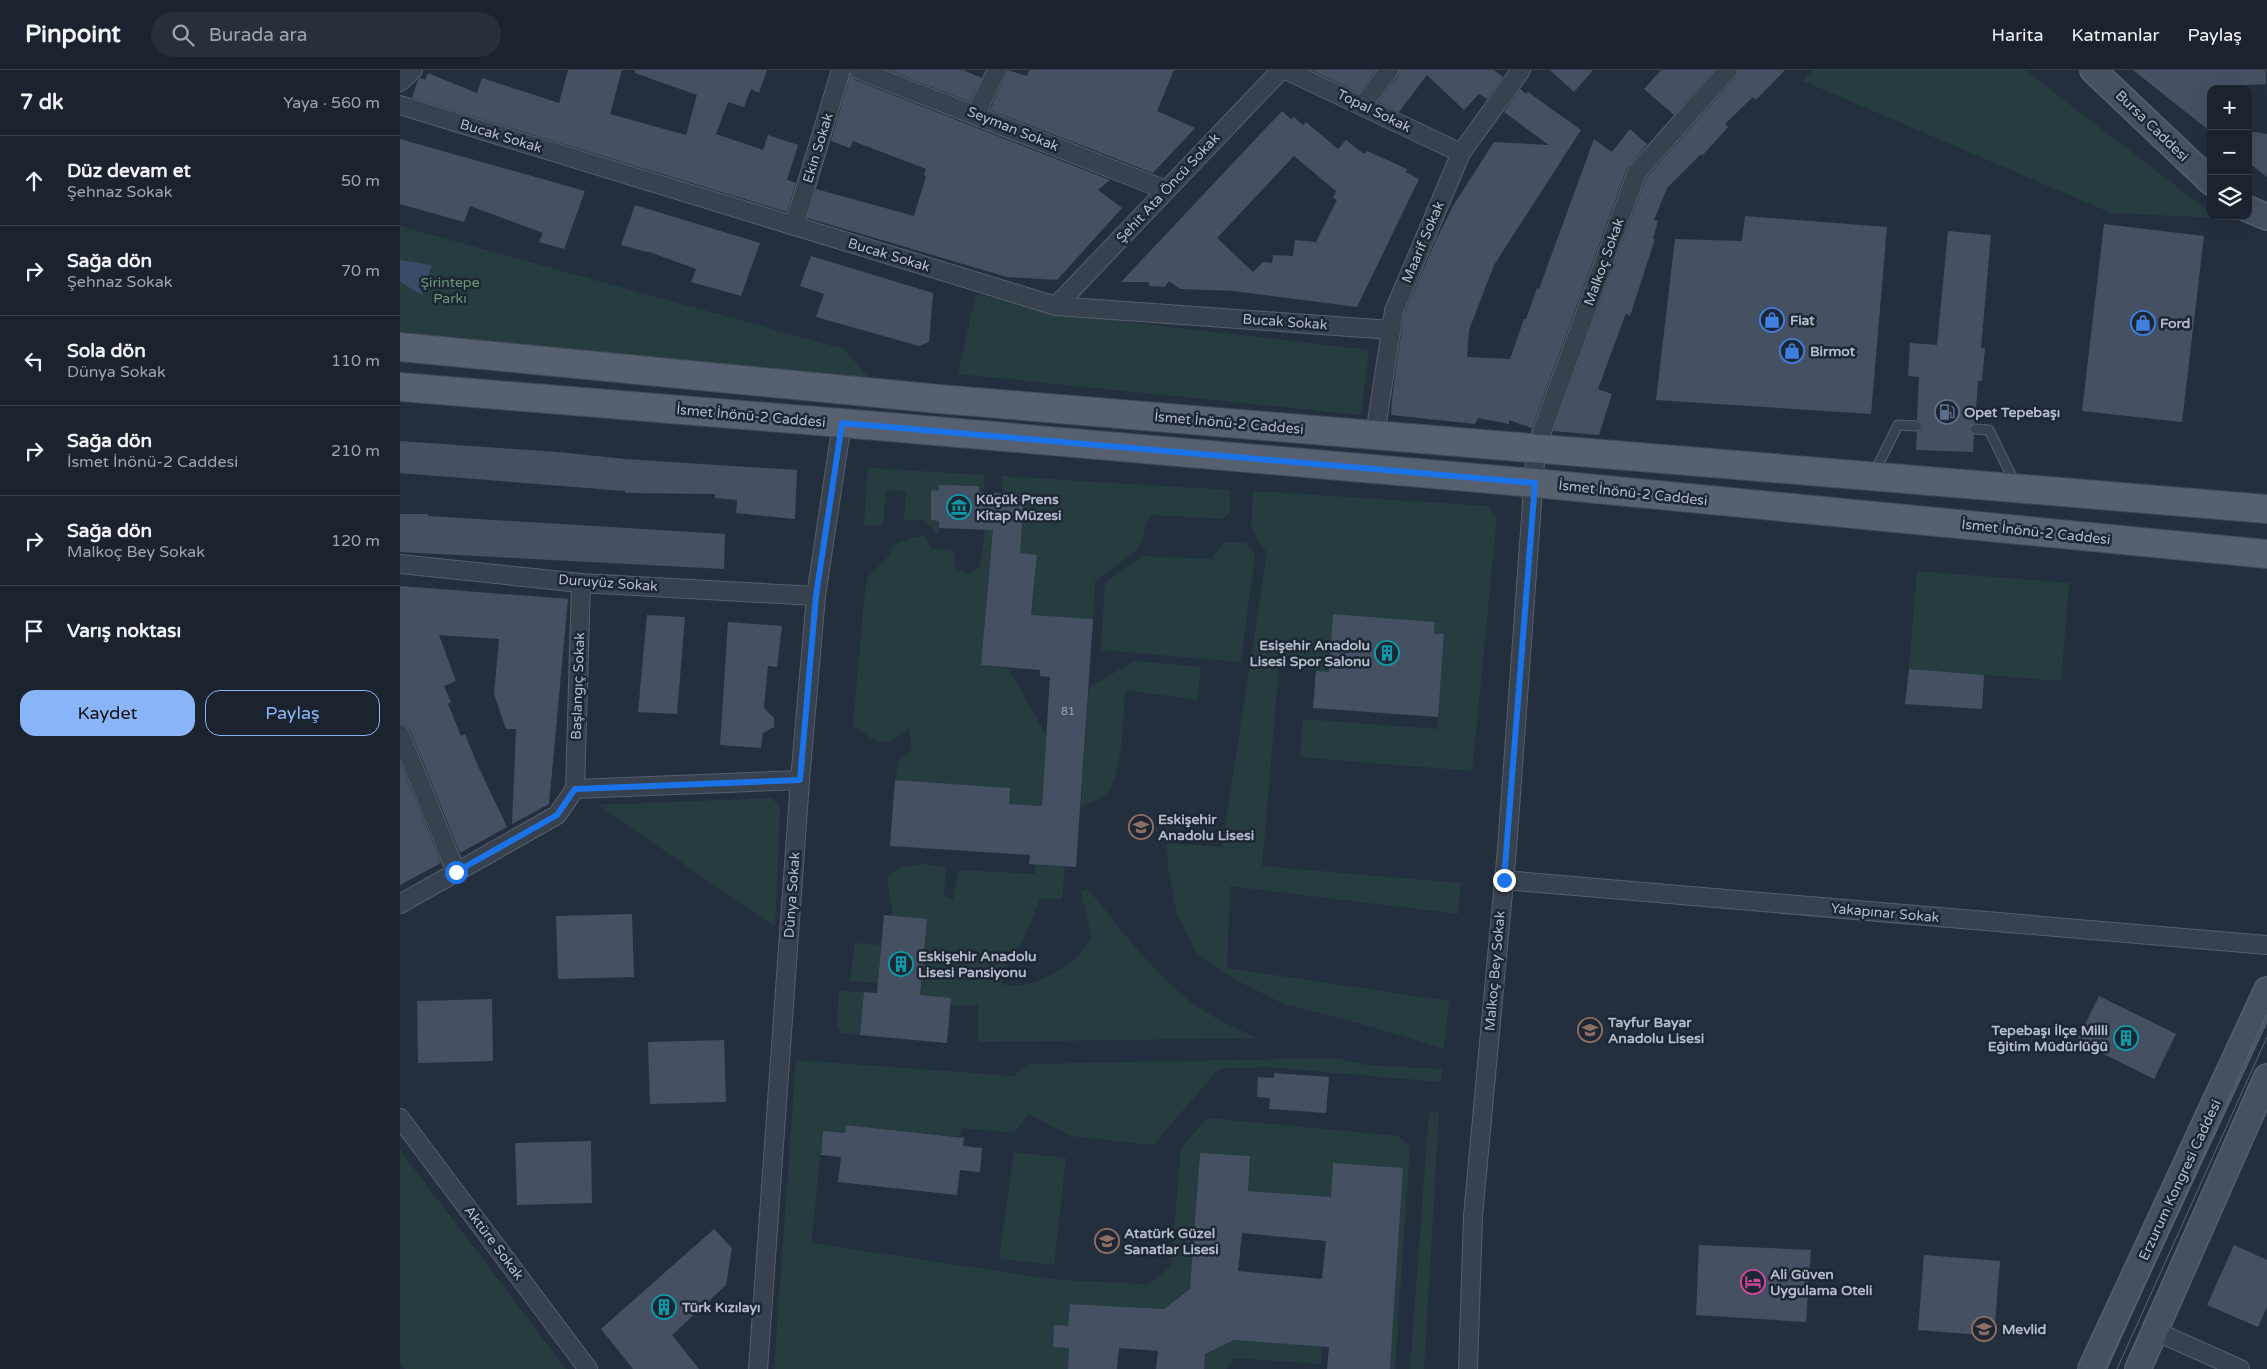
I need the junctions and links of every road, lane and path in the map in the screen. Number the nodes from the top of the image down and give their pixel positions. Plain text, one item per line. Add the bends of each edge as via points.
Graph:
1 (413, 70) edge
2 (841, 70) edge
3 (859, 70) edge
4 (998, 70) edge
5 (1280, 70) edge
6 (1286, 70) edge
7 (1389, 70) edge
8 (1521, 70) edge
9 (1728, 70) edge
10 (2093, 70) edge
11 (400, 82) edge
12 (400, 105) edge
13 (1363, 106) junction
14 (976, 114) junction
15 (1461, 153) junction
16 (2207, 178) edge
17 (1166, 190) junction
18 (2252, 211) edge
19 (2267, 217) edge
20 (794, 226) junction
21 (1056, 306) junction
22 (1391, 330) junction
23 (400, 347) edge
24 (400, 387) edge
25 (842, 423) junction
26 (1917, 426) dead end
27 (1975, 429) dead end
28 (1375, 435) junction
29 (1536, 448) junction
30 (1872, 476) junction
31 (1535, 483) junction
32 (2017, 488) junction
33 (2267, 509) edge
34 (2267, 554) edge
35 (400, 564) edge
36 (581, 583) junction
37 (816, 596) junction
38 (400, 734) edge
39 (800, 780) junction
40 (575, 789) junction
41 (456, 872) junction
42 (1504, 880) junction
43 (400, 904) edge
44 (2267, 945) edge
45 (2267, 990) edge
46 (2267, 1077) edge
47 (400, 1118) edge
48 (2155, 1331) junction
49 (588, 1369) edge
50 (758, 1369) edge
51 (1468, 1369) edge
52 (2091, 1369) edge
53 (2138, 1369) edge
54 (2240, 1369) edge

1 - 11 street
2 - 20 street, Ekin Sokak
3 - 14 street, Seyman Sokak
4 - 14 street
5 - 17 street, Şehit Ata Öncü Sokak
6 - 13 street, Topal Sokak
7 - 13 street
8 - 15 street, Maarif Sokak
9 - 29 street, Malkoç Sokak via 1637,172
10 - 16 main road, Bursa Caddesi
12 - 20 street, Bucak Sokak
13 - 15 street, Topal Sokak
14 - 17 street, Seyman Sokak
15 - 22 street, Maarif Sokak via 1394,311
17 - 21 street, Şehit Ata Öncü Sokak
18 - 19 main road
20 - 21 street, Bucak Sokak
21 - 22 street, Bucak Sokak
22 - 28 street, Maarif Sokak
23 - 28 main road, İsmet İnönü-2 Caddesi via 938,399
24 - 25 main road, İsmet İnönü-2 Caddesi
25 - 31 main road, İsmet İnönü-2 Caddesi
25 - 37 street, Dünya Sokak
26 - 30 lane via 1898,425
27 - 32 lane via 1989,430
28 - 29 main road, İsmet İnönü-2 Caddesi
29 - 30 main road, İsmet İnönü-2 Caddesi
29 - 31 street, Malkoç Sokak
30 - 32 main road, İsmet İnönü-2 Caddesi
31 - 34 main road, İsmet İnönü-2 Caddesi
31 - 42 street, Malkoç Bey Sokak
32 - 33 main road, İsmet İnönü-2 Caddesi
35 - 36 street, Duruyüz Sokak
36 - 37 street, Duruyüz Sokak
36 - 40 street, Başlangıç Sokak
37 - 39 street, Dünya Sokak
38 - 41 street
39 - 40 street
39 - 50 street, Dünya Sokak
40 - 41 street via 557,815
41 - 43 street
42 - 44 street, Yakapınar Sokak
42 - 51 street, Malkoç Bey Sokak via 1473,1216
45 - 52 main road, Erzurum Kongresi Caddesi
46 - 48 main road
47 - 49 street, Aktüre Sokak
48 - 53 main road
48 - 54 street

